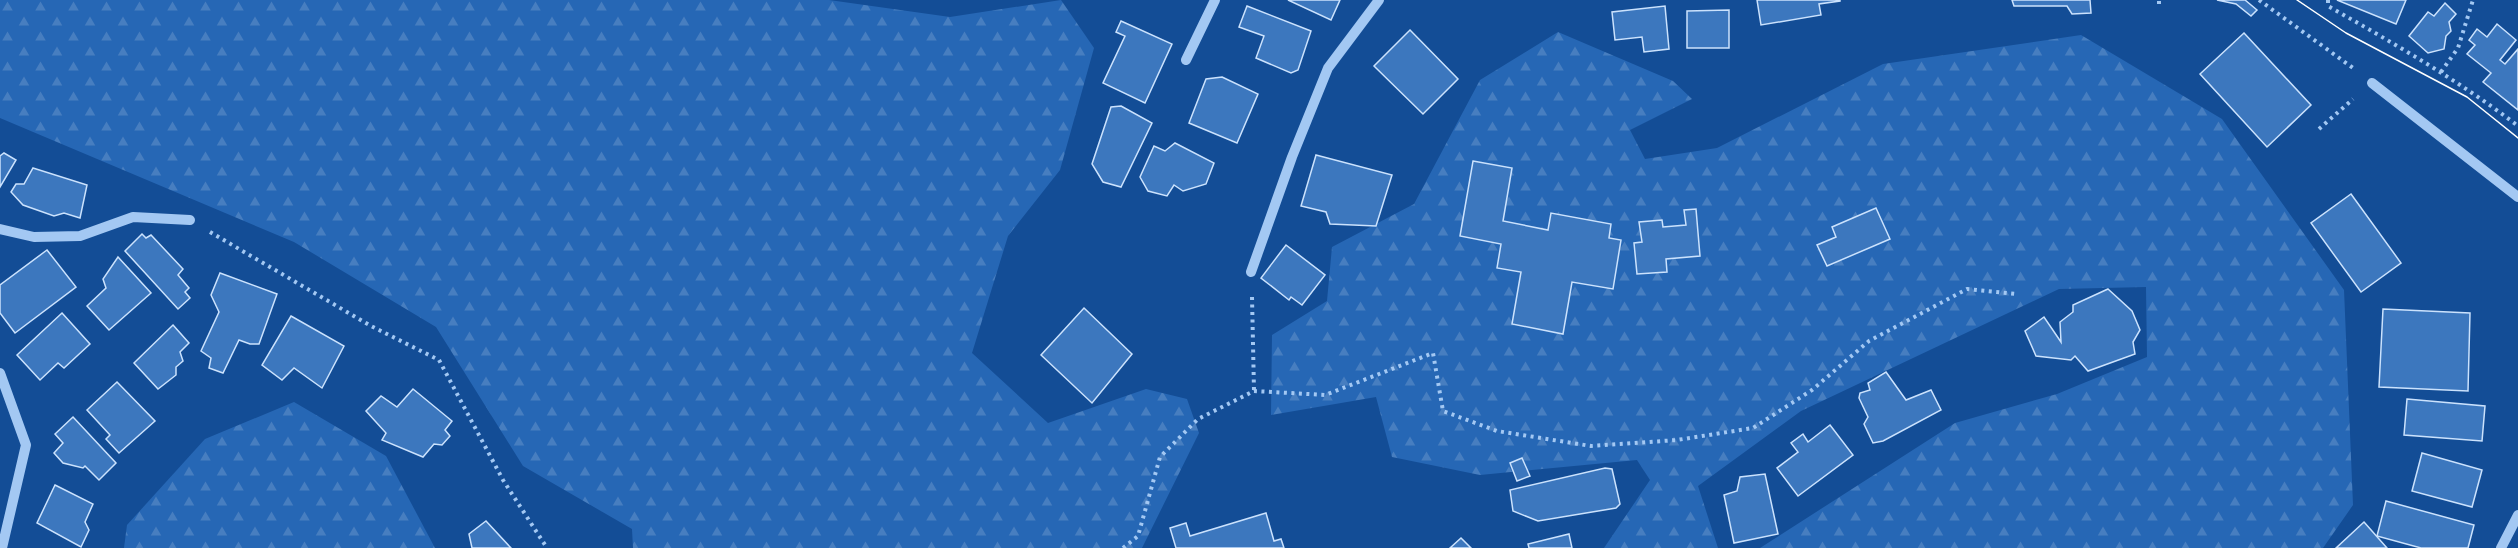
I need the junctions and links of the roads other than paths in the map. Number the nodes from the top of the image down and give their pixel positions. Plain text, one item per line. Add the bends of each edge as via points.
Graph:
1 (1215, 0) edge
2 (1379, 0) edge
3 (1186, 60) dead end
4 (2372, 82) road end
5 (2518, 197) edge
6 (190, 220) road end
7 (0, 229) edge
8 (1251, 272) road end
9 (0, 373) edge
10 (2518, 515) edge
11 (2514, 533) edge
12 (2, 548) edge
13 (2501, 548) edge

1 - 3 street
2 - 8 street via 1328,68
4 - 5 street
6 - 7 street via 133,217 80,236 34,237
9 - 12 street via 26,445
10 - 11 street
11 - 13 street

